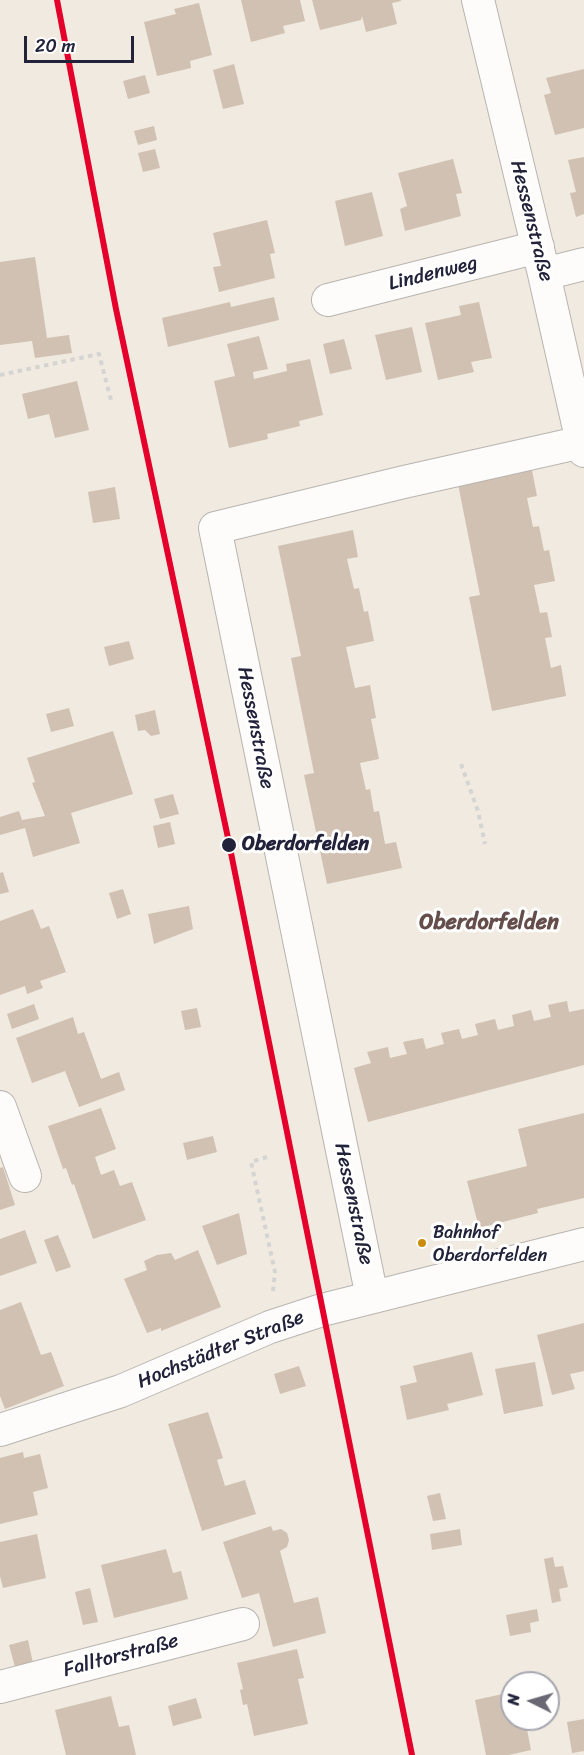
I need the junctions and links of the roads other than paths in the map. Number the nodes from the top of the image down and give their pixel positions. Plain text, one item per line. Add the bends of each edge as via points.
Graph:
1 (478, 0) edge
2 (541, 260) junction
3 (584, 264) edge
4 (328, 300) dead end
5 (583, 447) edge
6 (0, 1107) edge
7 (25, 1176) dead end
8 (584, 1244) edge
9 (372, 1296) junction
10 (0, 1430) edge
11 (243, 1624) dead end
12 (0, 1687) edge

1 - 2 street, Hessenstraße
2 - 3 street, Lindenweg
2 - 4 street, Lindenweg
2 - 5 street, Hessenstraße
5 - 9 street, Hessenstraße via 551,450 404,482 215,528
6 - 7 street
8 - 9 street, Hochstädter Straße
9 - 10 street, Hochstädter Straße via 270,1328 121,1391
11 - 12 street, Falltorstraße

